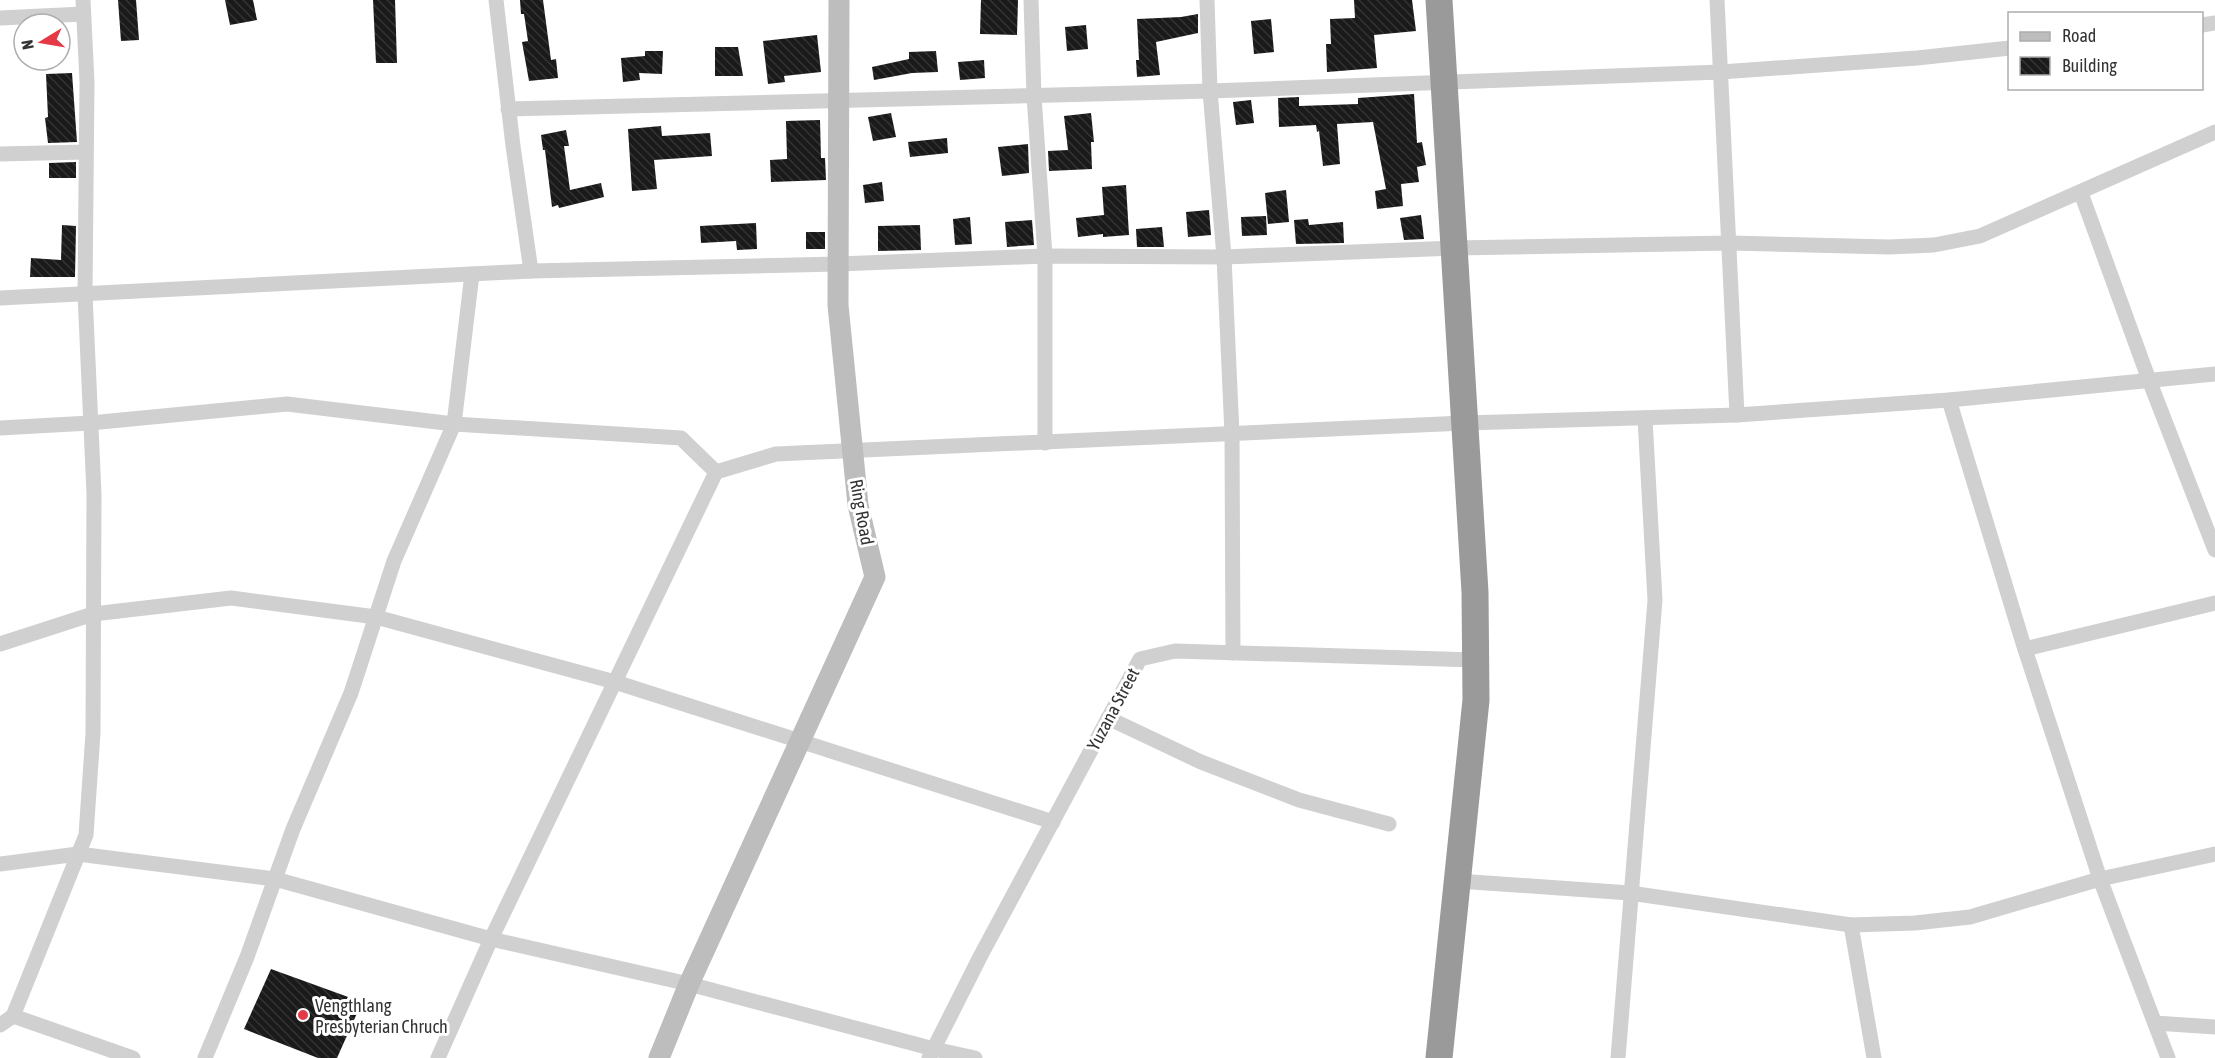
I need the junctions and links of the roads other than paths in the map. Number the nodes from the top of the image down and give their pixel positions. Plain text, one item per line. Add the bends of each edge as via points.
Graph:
1 (496, 0) edge
2 (839, 0) edge
3 (1031, 0) edge
4 (1207, 0) edge
5 (1439, 0) edge
6 (1717, 0) edge
7 (83, 7) edge
8 (0, 18) edge
9 (2008, 48) edge
10 (1721, 72) junction
11 (1443, 81) junction
12 (1210, 90) junction
13 (1034, 96) junction
14 (838, 100) junction
15 (508, 109) junction
16 (2215, 132) edge
17 (87, 152) junction
18 (0, 154) edge
19 (2081, 193) junction
20 (1730, 243) junction
21 (1455, 248) junction
22 (1045, 256) junction
23 (1224, 257) junction
24 (838, 264) junction
25 (531, 271) junction
26 (472, 274) junction
27 (85, 294) junction
28 (0, 298) edge
29 (2215, 374) edge
30 (2149, 380) junction
31 (1949, 400) junction
32 (1737, 415) junction
33 (1645, 419) junction
34 (90, 423) junction
35 (1464, 423) junction
36 (454, 424) junction
37 (0, 428) edge
38 (1232, 434) junction
39 (1045, 443) junction
40 (852, 452) junction
41 (716, 471) junction
42 (2215, 550) edge
43 (2215, 603) edge
44 (93, 614) junction
45 (376, 616) junction
46 (0, 644) edge
47 (2025, 649) junction
48 (1233, 653) junction
49 (1476, 660) junction
50 (615, 682) junction
51 (1108, 718) junction
52 (800, 742) junction
53 (1053, 822) junction
54 (1389, 825) dead end
55 (78, 854) junction
56 (2215, 854) edge
57 (0, 864) edge
58 (275, 879) junction
59 (2100, 879) junction
60 (1458, 881) junction
61 (1630, 893) junction
62 (1851, 925) junction
63 (491, 939) junction
64 (688, 984) junction
65 (13, 1016) junction
66 (2155, 1023) junction
67 (0, 1025) edge
68 (2215, 1027) edge
69 (931, 1054) edge
70 (132, 1058) edge
71 (205, 1058) edge
72 (438, 1058) edge
73 (659, 1058) edge
74 (975, 1058) edge
75 (1439, 1058) edge
76 (1618, 1058) edge
77 (1874, 1058) edge
78 (2168, 1058) edge

1 - 15 street
2 - 14 street, Ring Road
3 - 13 street
4 - 12 street
5 - 11 highway
6 - 10 street
7 - 8 street
7 - 17 street
9 - 10 street
10 - 11 street
10 - 20 street
11 - 12 street
11 - 21 highway
12 - 13 street
12 - 23 street
13 - 14 street
13 - 22 street
14 - 15 street
14 - 24 street, Ring Road
15 - 25 street
16 - 19 street
17 - 18 street
17 - 27 street
19 - 20 street via 1980,236 1934,245
19 - 30 street
20 - 21 street
20 - 32 street
21 - 23 street
21 - 35 highway
22 - 23 street
22 - 24 street
22 - 39 street
23 - 38 street
24 - 25 street
24 - 40 street, Ring Road via 838,305
25 - 26 street
26 - 27 street
26 - 36 street
27 - 28 street
27 - 34 street
29 - 30 street
30 - 31 street
30 - 42 street
31 - 32 street
31 - 47 street
32 - 33 street
33 - 35 street
33 - 61 street via 1655,600
34 - 36 street via 286,404
34 - 37 street
34 - 44 street
35 - 38 street
35 - 49 highway
36 - 41 street via 681,438
36 - 45 street via 394,561
38 - 39 street
38 - 48 street
39 - 40 street
40 - 41 street via 776,454
40 - 52 street, Ring Road via 858,505 875,577
41 - 50 street
43 - 47 street
44 - 45 street via 231,598
44 - 46 street
44 - 55 street via 91,767 86,835
45 - 50 street
45 - 58 street via 351,693
47 - 59 street
48 - 49 street, Yuzana Street
48 - 51 street, Yuzana Street via 1175,651 1140,659
49 - 60 highway via 1476,700
50 - 52 street
50 - 63 street
51 - 53 street, Yuzana Street
51 - 54 street via 1201,762 1299,800
52 - 53 street
52 - 64 street, Ring Road
53 - 69 street, Yuzana Street
55 - 57 street
55 - 58 street
55 - 65 street
56 - 59 street
58 - 63 street
58 - 71 street
59 - 62 street via 1970,917
59 - 66 street
60 - 61 street
60 - 75 highway
61 - 62 street
61 - 76 street
62 - 77 street
63 - 64 street
63 - 72 street
64 - 69 street
64 - 73 street, Ring Road
65 - 67 street
65 - 70 street
66 - 68 street
66 - 78 street
69 - 74 street

